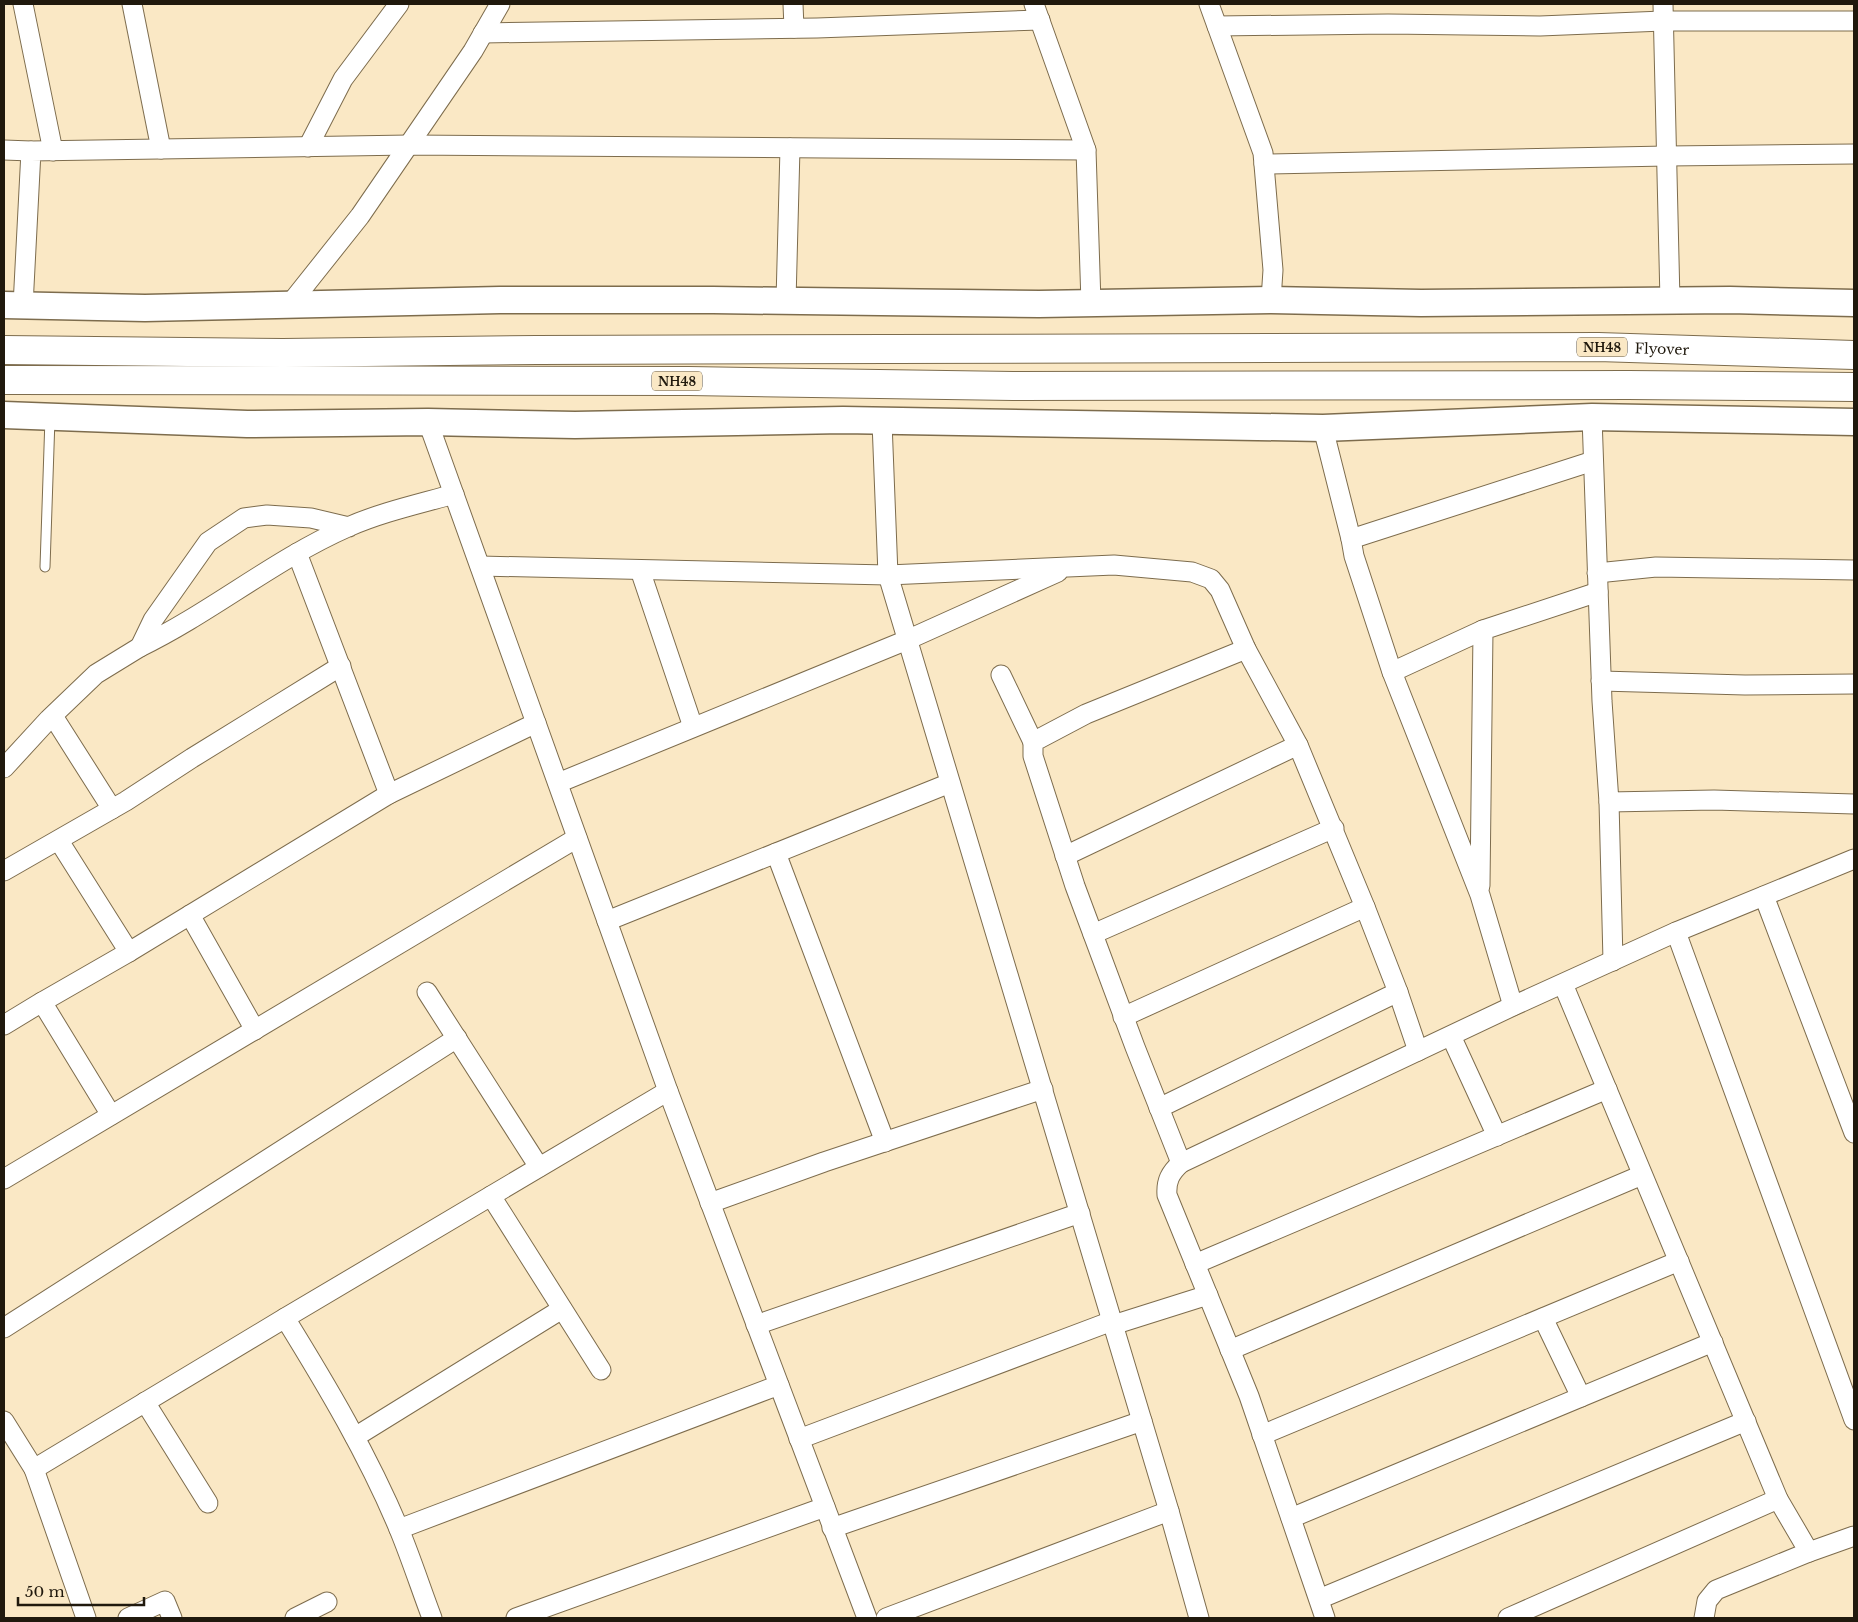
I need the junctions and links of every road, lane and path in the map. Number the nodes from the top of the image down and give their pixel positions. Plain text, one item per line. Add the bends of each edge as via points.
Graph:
1 (22, 4) edge
2 (132, 4) edge
3 (399, 4) edge
4 (500, 4) edge
5 (793, 4) edge
6 (1209, 4) edge
7 (1037, 12) edge
8 (1663, 12) edge
9 (1854, 21) edge
10 (1217, 26) junction
11 (794, 28) junction
12 (483, 32) junction
13 (409, 145) junction
14 (308, 147) junction
15 (790, 148) junction
16 (161, 149) junction
17 (4, 150) edge
18 (1086, 150) junction
19 (32, 151) junction
20 (53, 151) junction
21 (1854, 154) edge
22 (1667, 156) junction
23 (1264, 164) junction
24 (1271, 300) junction
25 (786, 301) junction
26 (1670, 301) junction
27 (1090, 303) junction
28 (1854, 303) edge
29 (290, 304) junction
30 (13, 305) edge
31 (4, 350) edge
32 (1854, 355) edge
33 (4, 380) edge
34 (1854, 387) edge
35 (4, 415) edge
36 (1592, 417) junction
37 (50, 418) junction
38 (428, 422) junction
39 (882, 422) junction
40 (1854, 422) edge
41 (1323, 428) junction
42 (1593, 461) junction
43 (454, 494) junction
44 (349, 527) junction
45 (1350, 539) junction
46 (297, 554) junction
47 (480, 566) junction
48 (46, 567) dead end
49 (1069, 567) junction
50 (640, 570) junction
51 (1854, 570) edge
52 (1597, 573) junction
53 (888, 575) junction
54 (1598, 592) junction
55 (1483, 630) junction
56 (907, 640) junction
57 (140, 647) junction
58 (1246, 649) junction
59 (341, 666) junction
60 (1392, 672) junction
61 (1001, 675) dead end
62 (1601, 681) junction
63 (1854, 684) edge
64 (53, 716) junction
65 (536, 723) junction
66 (692, 727) junction
67 (1032, 742) junction
68 (1298, 745) junction
69 (5, 763) edge
70 (558, 783) junction
71 (950, 783) junction
72 (389, 794) junction
73 (1609, 802) junction
74 (1854, 804) edge
75 (112, 809) junction
76 (1334, 828) junction
77 (577, 838) junction
78 (58, 840) junction
79 (776, 854) junction
80 (1065, 856) junction
81 (1854, 859) edge
82 (4, 871) edge
83 (1480, 895) junction
84 (1764, 896) junction
85 (1365, 907) junction
86 (190, 915) junction
87 (607, 921) junction
88 (1676, 932) junction
89 (1093, 934) junction
90 (129, 952) junction
91 (1613, 961) junction
92 (1562, 984) junction
93 (427, 992) dead end
94 (1398, 992) junction
95 (42, 1002) junction
96 (1513, 1006) junction
97 (1123, 1017) junction
98 (4, 1025) edge
99 (255, 1030) junction
100 (1451, 1036) junction
101 (457, 1038) junction
102 (1418, 1051) junction
103 (1042, 1089) junction
104 (1607, 1089) junction
105 (668, 1091) junction
106 (1159, 1108) junction
107 (111, 1115) junction
108 (1854, 1133) edge
109 (1497, 1136) junction
110 (885, 1142) junction
111 (1181, 1163) junction
112 (539, 1168) junction
113 (1642, 1175) junction
114 (4, 1179) edge
115 (491, 1196) junction
116 (710, 1204) junction
117 (1080, 1213) junction
118 (1679, 1261) junction
119 (1195, 1264) junction
120 (1208, 1295) junction
121 (562, 1308) junction
122 (285, 1318) junction
123 (1543, 1318) junction
124 (1113, 1323) junction
125 (756, 1325) junction
126 (4, 1328) edge
127 (1713, 1342) junction
128 (1230, 1350) junction
129 (601, 1370) dead end
130 (778, 1385) junction
131 (1581, 1397) junction
132 (145, 1402) junction
133 (1854, 1420) edge
134 (4, 1421) edge
135 (1142, 1421) junction
136 (1746, 1421) junction
137 (1262, 1435) junction
138 (356, 1437) junction
139 (799, 1440) junction
140 (34, 1469) junction
141 (1778, 1498) junction
142 (208, 1503) dead end
143 (825, 1507) junction
144 (1169, 1512) junction
145 (1291, 1518) junction
146 (832, 1528) junction
147 (399, 1529) junction
148 (1854, 1536) edge
149 (1809, 1552) junction
150 (1318, 1599) junction
151 (327, 1602) dead end
152 (86, 1618) edge
153 (128, 1618) edge
154 (172, 1618) edge
155 (295, 1618) edge
156 (432, 1618) edge
157 (516, 1618) edge
158 (867, 1618) edge
159 (886, 1618) edge
160 (1199, 1618) edge
161 (1325, 1618) edge
162 (1508, 1618) edge
163 (1704, 1618) edge

1 - 20 street
2 - 16 street
3 - 14 street via 343,79
4 - 12 street
5 - 11 street
6 - 10 street
7 - 11 street
7 - 18 street
8 - 9 street
8 - 10 street via 1540,26
8 - 22 street
10 - 23 street via 1263,153
11 - 12 street
12 - 13 street
13 - 14 street
13 - 15 street
13 - 29 street via 360,216
14 - 16 street
15 - 18 street
15 - 25 street
16 - 20 street
17 - 19 street
18 - 27 street
19 - 20 street
19 - 30 street
21 - 22 street
22 - 23 street
22 - 26 street
23 - 24 street via 1273,270
24 - 26 main road via 1421,303
24 - 27 main road
25 - 27 main road
25 - 29 main road via 500,300
26 - 28 main road
29 - 30 main road via 145,308
31 - 32 highway, Flyover / NH48 via 283,353 1598,347
33 - 34 highway, NH48
35 - 37 main road
36 - 40 main road
36 - 41 main road
36 - 42 street
37 - 38 main road via 247,424
37 - 48 lane
38 - 39 main road
38 - 43 street
39 - 41 main road
39 - 53 street
41 - 45 street
42 - 45 street
42 - 52 street
43 - 44 street
43 - 47 street
44 - 46 street
44 - 57 street via 311,518 267,515 244,518 208,542 153,620
45 - 60 street
46 - 57 street via 170,633
46 - 59 street
47 - 50 street
47 - 65 street
49 - 53 street
49 - 56 street
49 - 58 street via 1114,565 1163,569 1192,572 1211,579 1220,590
50 - 53 street
50 - 66 street
51 - 52 street via 1656,567
52 - 54 street
53 - 56 street
54 - 55 street
54 - 62 street
55 - 60 street
55 - 83 street
56 - 66 street
56 - 71 street
57 - 64 street via 96,674
58 - 67 street via 1086,714
58 - 68 street
59 - 72 street
59 - 75 street
60 - 83 street
61 - 67 street
62 - 63 street
62 - 73 street
64 - 69 street
64 - 75 street
65 - 70 street
65 - 72 street
66 - 70 street
67 - 80 street via 1033,756
68 - 76 street
68 - 80 street
70 - 77 street
71 - 79 street
71 - 103 street
72 - 86 street
73 - 74 street via 1714,800
73 - 91 street
75 - 78 street
76 - 85 street
76 - 89 street
77 - 87 street
77 - 99 street
78 - 82 street
78 - 90 street
79 - 87 street
79 - 110 street
80 - 89 street
81 - 84 street
83 - 96 street
84 - 88 street
84 - 108 street
85 - 94 street
85 - 97 street
86 - 90 street
86 - 99 street
87 - 105 street
88 - 91 street
88 - 133 street
89 - 97 street
90 - 95 street
91 - 92 street
92 - 96 street
92 - 104 street
93 - 101 street
94 - 102 street
94 - 106 street
95 - 98 street
95 - 107 street
96 - 100 street
97 - 106 street
99 - 107 street
100 - 102 street
100 - 109 street
101 - 112 street
101 - 126 street
102 - 111 street
103 - 110 street
103 - 117 street
104 - 109 street
104 - 113 street
105 - 112 street
105 - 116 street
106 - 111 street
107 - 114 street
109 - 119 street
110 - 116 street
111 - 119 street via 1166,1183 1167,1195
112 - 115 street
113 - 118 street
113 - 128 street
115 - 121 street
115 - 122 street
116 - 125 street
117 - 124 street
117 - 125 street
118 - 123 street
118 - 127 street
119 - 120 street
120 - 124 street
120 - 128 street
121 - 129 street
121 - 138 street
122 - 132 street
122 - 138 street
123 - 131 street
123 - 137 street
124 - 135 street
124 - 139 street
125 - 130 street
127 - 131 street
127 - 136 street
128 - 137 street
130 - 139 street
130 - 147 street
131 - 145 street
132 - 140 street
132 - 142 street
134 - 140 street
135 - 144 street
135 - 146 street
136 - 141 street
136 - 150 street
137 - 145 street
138 - 147 street
139 - 143 street
140 - 152 street
141 - 149 street
141 - 162 street
143 - 146 street
143 - 157 street
144 - 159 street
144 - 160 street
145 - 150 street
146 - 158 street
147 - 156 street
148 - 149 street
149 - 163 street via 1716,1590 1707,1601
150 - 161 street
151 - 155 street
153 - 154 street via 165,1601

